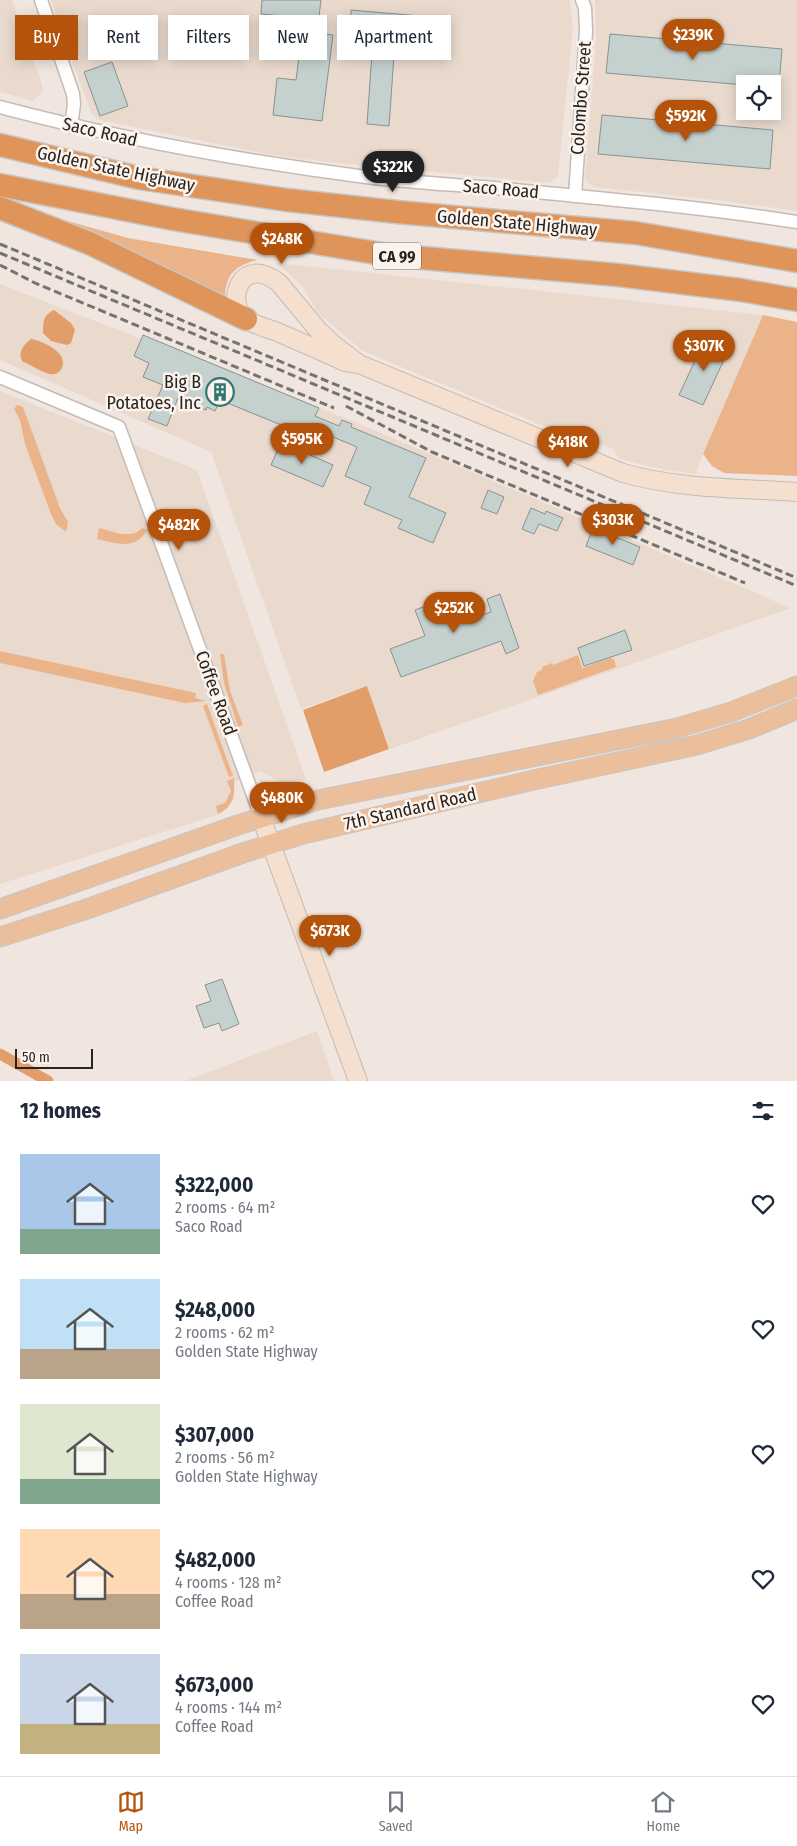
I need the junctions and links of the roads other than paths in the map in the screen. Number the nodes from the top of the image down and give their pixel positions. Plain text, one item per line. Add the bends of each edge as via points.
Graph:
1 (41, 0) edge
2 (582, 0) edge
3 (0, 107) edge
4 (71, 126) junction
5 (0, 145) edge
6 (0, 185) edge
7 (575, 196) junction
8 (0, 208) edge
9 (797, 222) edge
10 (636, 233) junction
11 (797, 250) edge
12 (797, 260) edge
13 (797, 300) edge
14 (246, 319) junction
15 (359, 364) junction
16 (0, 377) edge
17 (797, 492) edge
18 (797, 686) edge
19 (797, 709) edge
20 (262, 817) junction
21 (272, 843) junction
22 (0, 909) edge
23 (0, 937) edge
24 (358, 1081) edge

1 - 4 street via 73,94
2 - 7 street, Colombo Street via 586,31
3 - 4 street, Saco Road
4 - 7 street, Saco Road via 288,167
5 - 10 highway, Golden State Highway via 139,178 287,200
6 - 13 highway, Golden State Highway / CA 99 via 173,219 388,255 618,275
7 - 9 street, Saco Road
8 - 14 highway via 89,243
10 - 11 highway
10 - 12 highway, Golden State Highway
14 - 15 main road via 346,362
14 - 15 main road via 237,302 237,288 247,276 262,273 279,283 325,337
15 - 17 main road via 623,473 679,484
16 - 20 street, Coffee Road via 119,427
18 - 20 main road, 7th Standard Road via 731,712 677,728 341,795
19 - 21 main road, 7th Standard Road via 697,746 328,827
20 - 21 main road, Coffee Road
20 - 22 main road, 7th Standard Road
21 - 23 main road, 7th Standard Road
21 - 24 main road, Coffee Road

